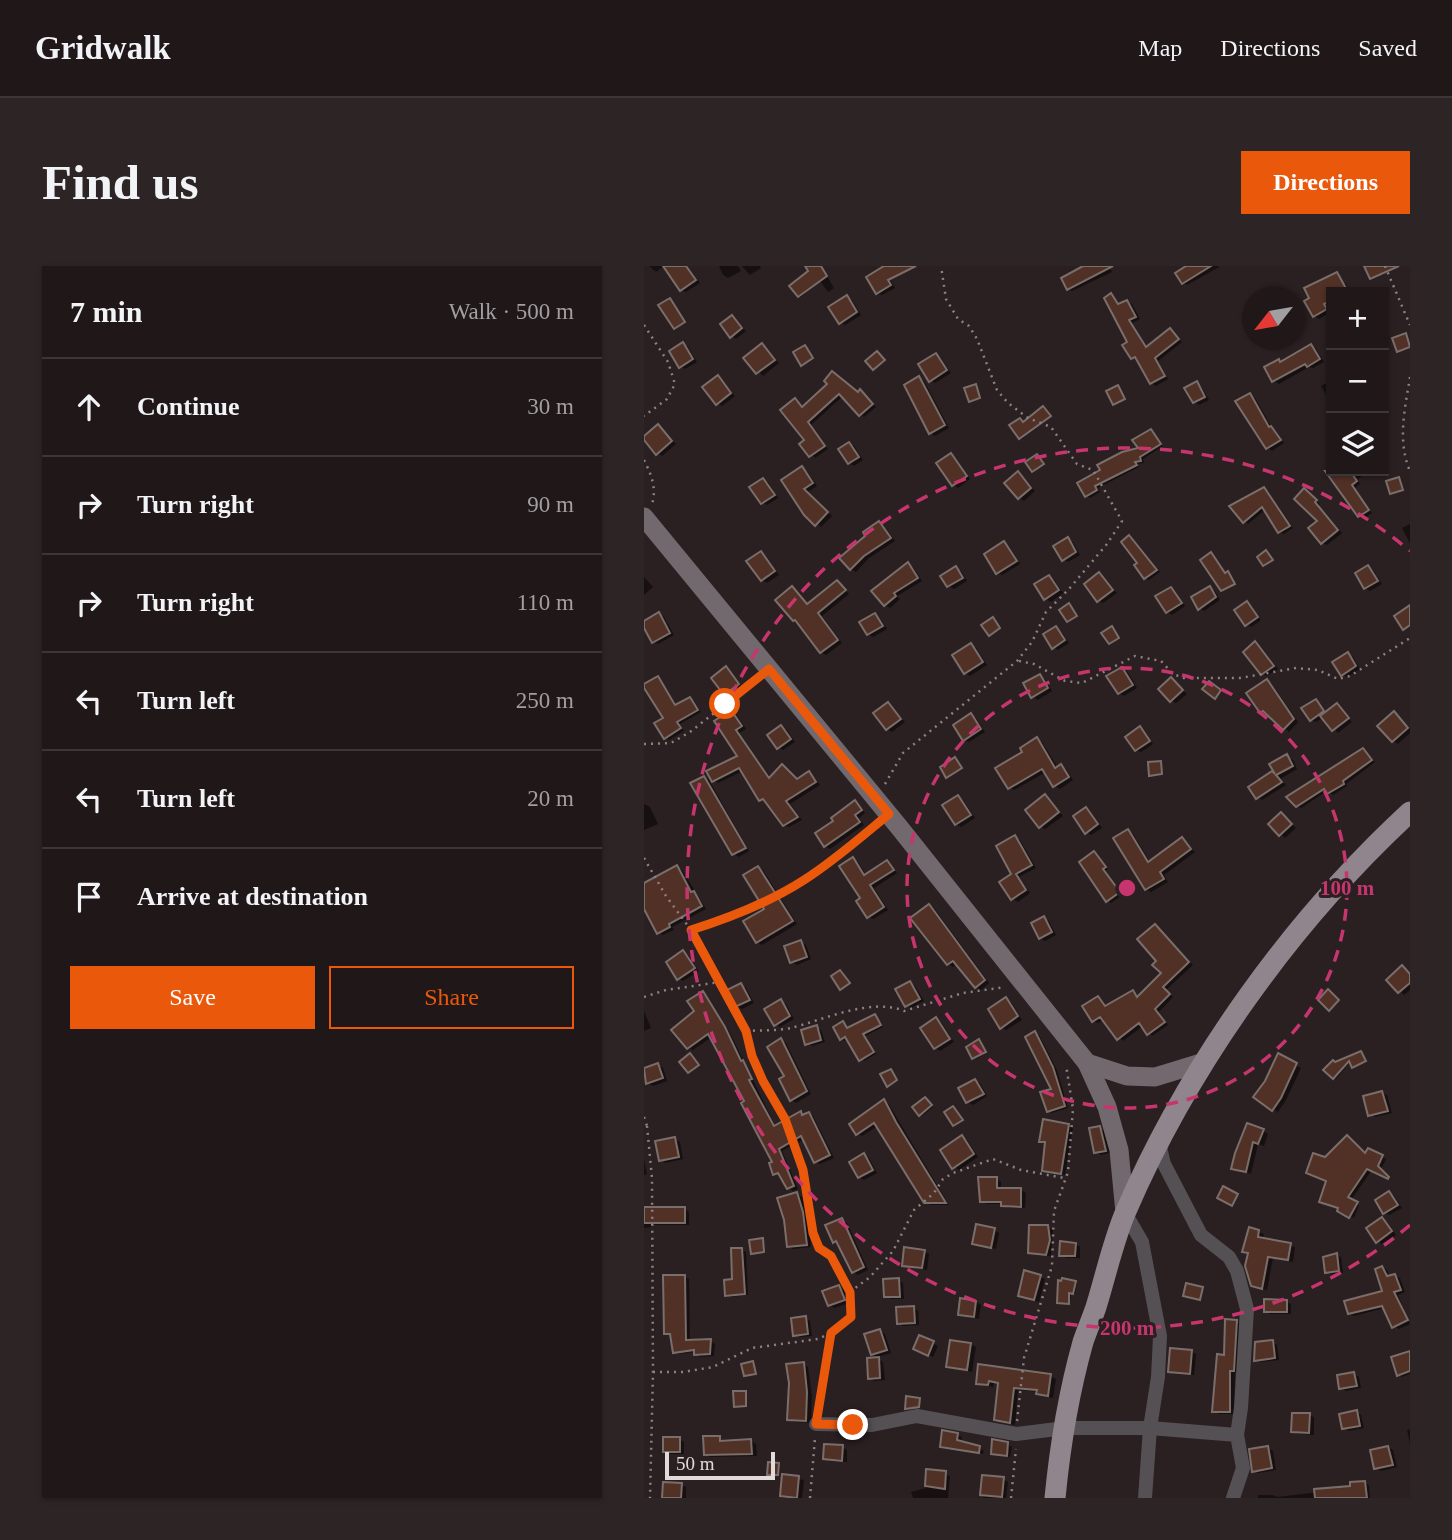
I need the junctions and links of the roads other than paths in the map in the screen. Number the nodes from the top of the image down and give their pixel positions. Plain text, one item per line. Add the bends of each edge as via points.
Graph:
1 (645, 518) edge
2 (1410, 812) edge
3 (1204, 1062) junction
4 (1087, 1063) junction
5 (1159, 1143) junction
6 (1125, 1213) junction
7 (816, 1424) road end
8 (1065, 1428) junction
9 (1150, 1428) junction
10 (1237, 1435) junction
11 (1055, 1498) edge
12 (1144, 1498) edge
13 (1233, 1498) edge

1 - 4 main road
2 - 3 highway via 1371,848 1277,958
3 - 4 main road via 1155,1077 1127,1076
3 - 5 highway
4 - 6 main road via 1107,1107 1119,1150
5 - 6 highway
5 - 10 street via 1164,1164 1201,1235 1229,1257 1237,1271 1247,1309
6 - 8 highway via 1084,1339
6 - 9 street via 1142,1242 1160,1336
7 - 8 street via 872,1425 917,1416 1016,1434
8 - 9 street
8 - 11 highway
9 - 10 street
9 - 12 street
10 - 13 street via 1243,1468

